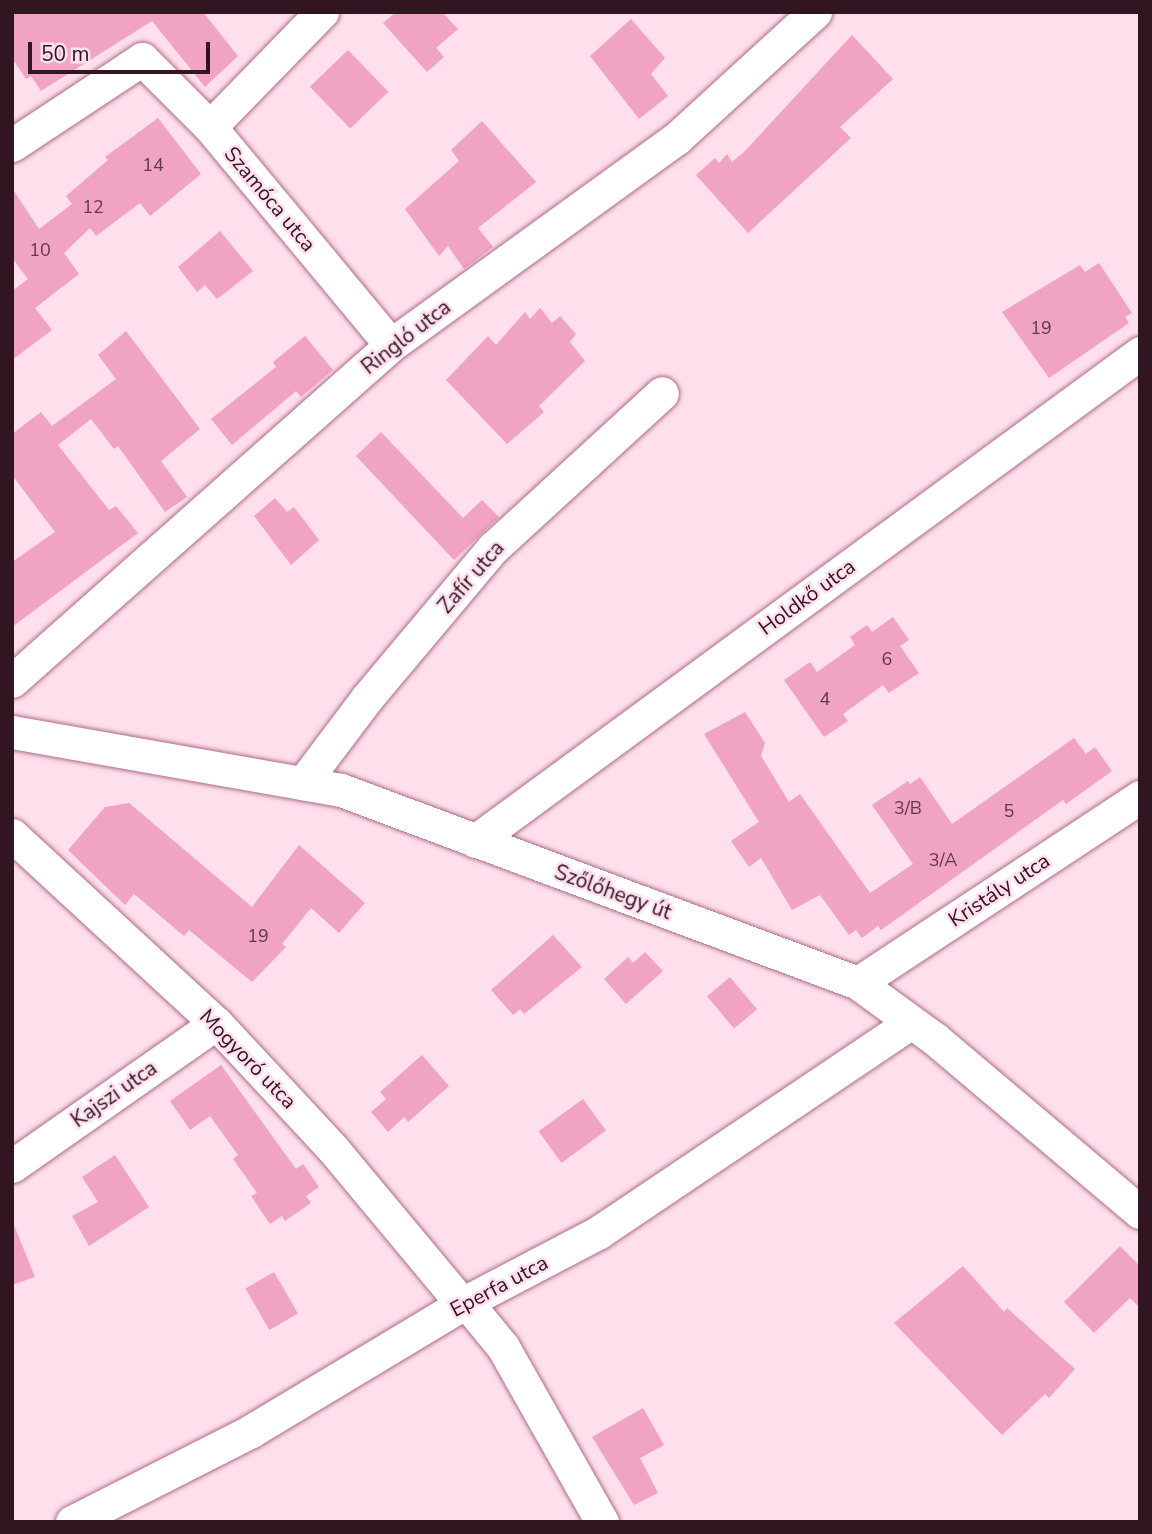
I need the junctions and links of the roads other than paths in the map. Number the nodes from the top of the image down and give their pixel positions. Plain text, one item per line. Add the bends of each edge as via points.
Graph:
1 (321, 12) edge
2 (815, 12) edge
3 (210, 127) junction
4 (17, 132) edge
5 (391, 345) junction
6 (1140, 354) edge
7 (662, 393) dead end
8 (12, 681) edge
9 (12, 732) edge
10 (303, 783) junction
11 (1140, 797) edge
12 (12, 835) edge
13 (475, 841) junction
14 (858, 983) junction
15 (216, 1023) junction
16 (910, 1023) junction
17 (12, 1166) edge
18 (1140, 1212) edge
19 (464, 1303) junction
20 (72, 1522) edge
21 (602, 1522) edge

1 - 3 street
2 - 5 street, Ringló utca via 677,138
3 - 4 street, Szamóca utca via 142,59
3 - 5 street, Szamóca utca
5 - 8 street, Ringló utca
6 - 13 street, Holdkő utca
7 - 10 street, Zafír utca via 493,548 367,698
9 - 10 street, Szőlőhegy út
10 - 13 street, Szőlőhegy út via 341,790
11 - 14 street, Kristály utca
12 - 15 street, Mogyoró utca
13 - 14 street, Szőlőhegy út
14 - 16 street, Szőlőhegy út
15 - 17 street, Kajszi utca
15 - 19 street, Mogyoró utca via 333,1149
16 - 18 street, Szőlőhegy út via 966,1064
16 - 19 street, Eperfa utca via 599,1232
19 - 20 street, Eperfa utca via 251,1432
19 - 21 street, Mogyoró utca via 503,1347

